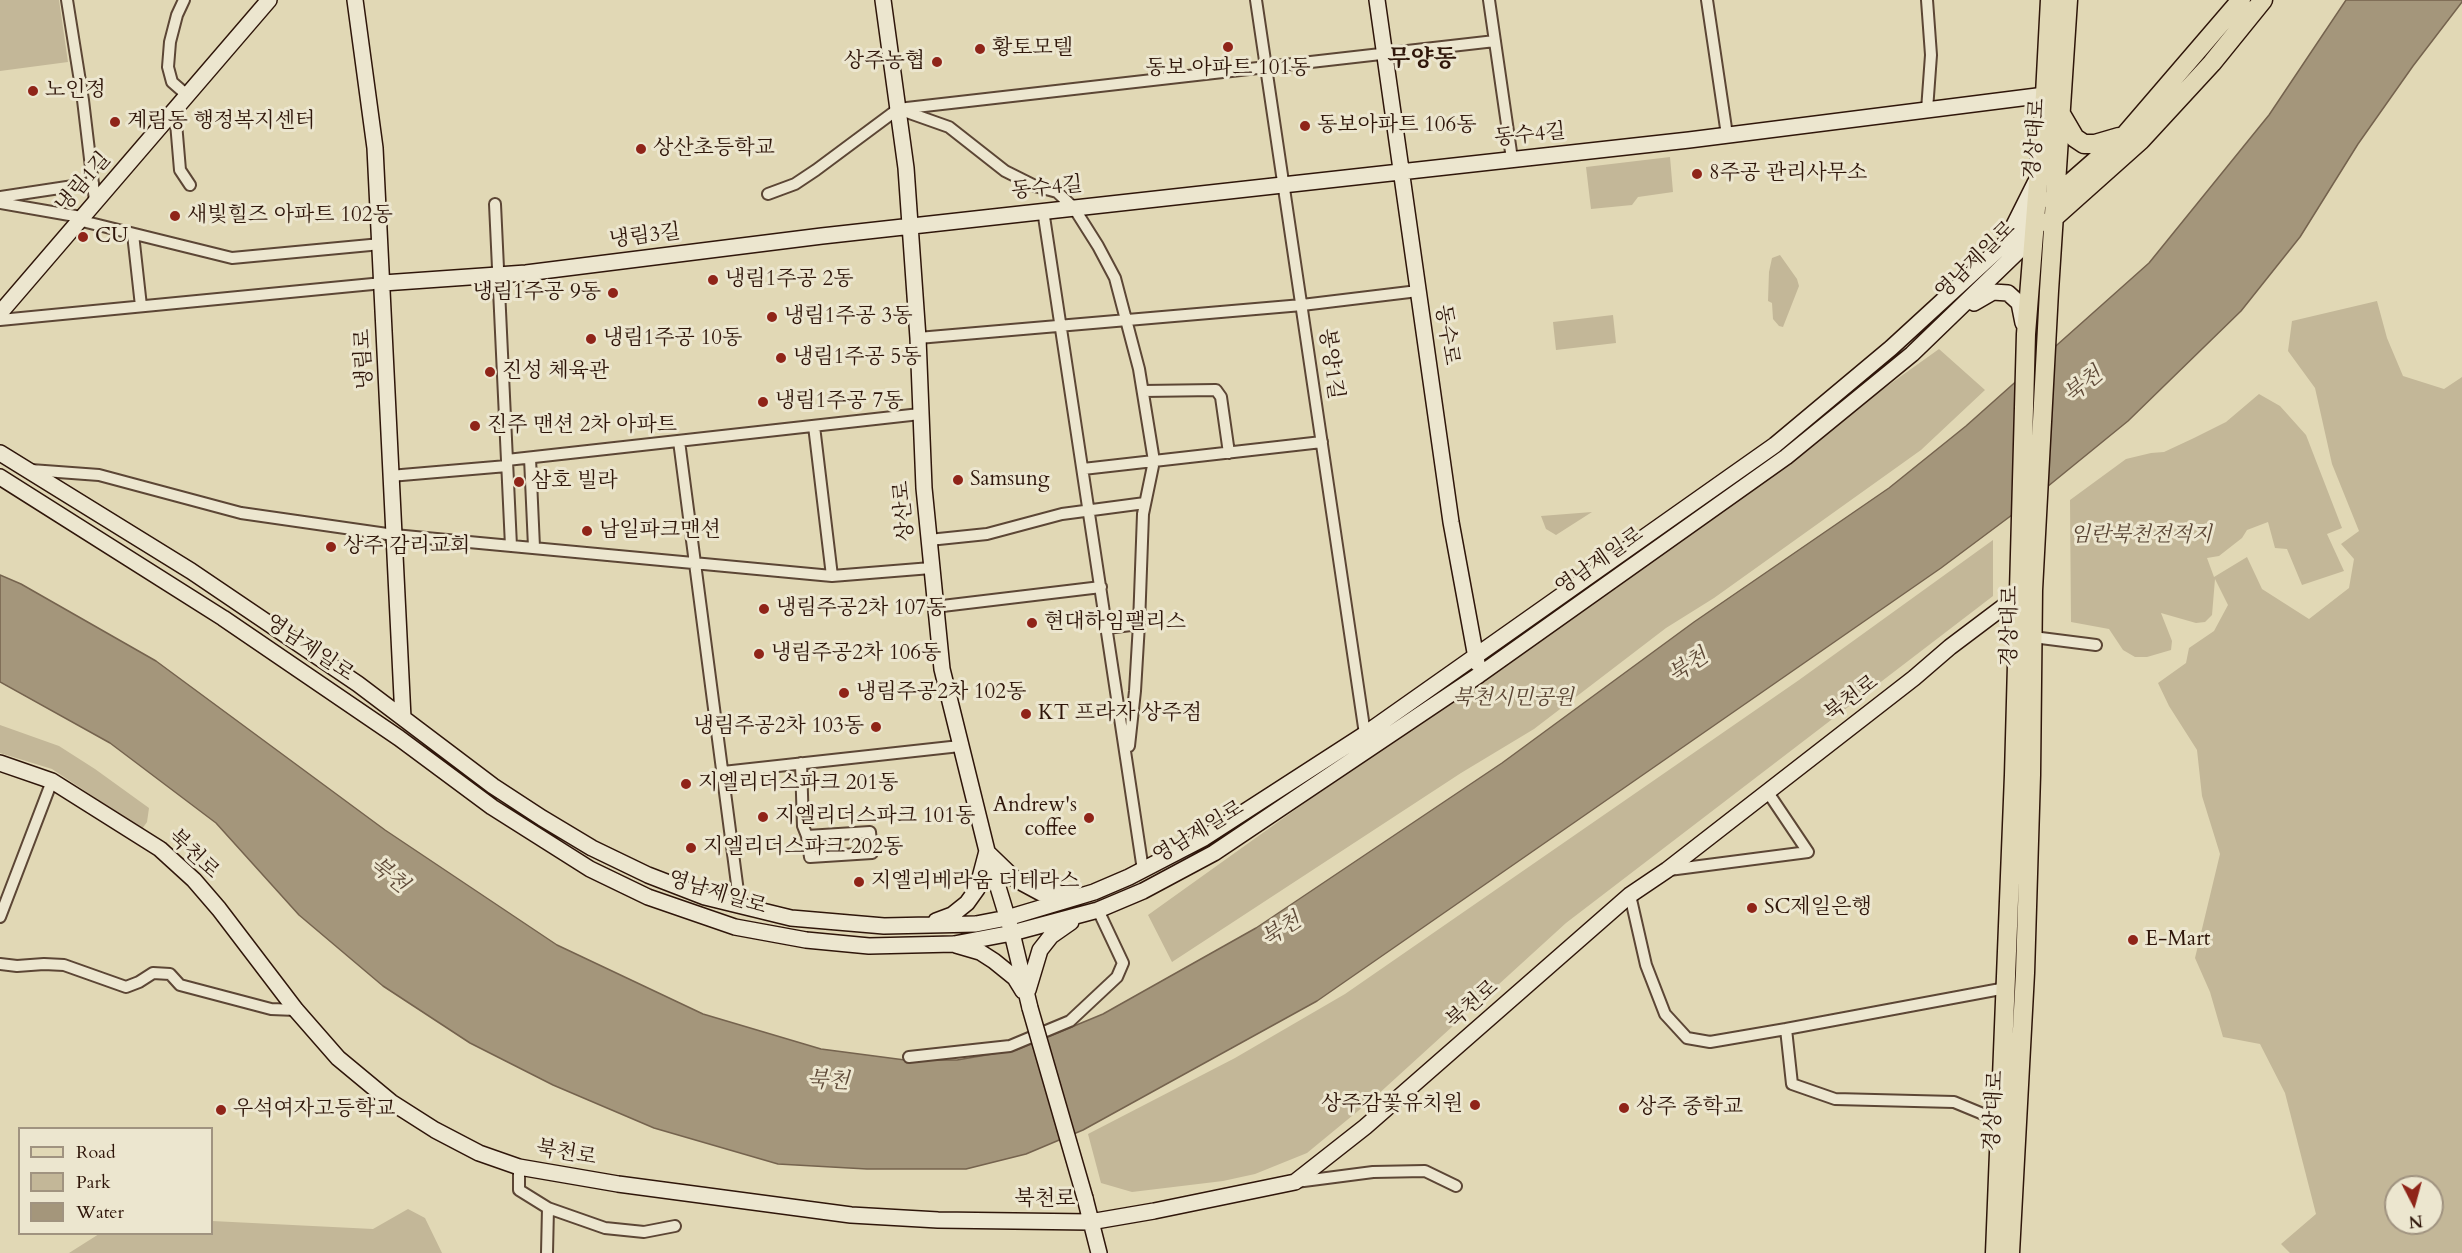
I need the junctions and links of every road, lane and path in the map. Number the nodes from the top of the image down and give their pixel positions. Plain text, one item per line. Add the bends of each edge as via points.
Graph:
1 (67, 0) edge
2 (184, 0) edge
3 (269, 0) edge
4 (356, 0) edge
5 (883, 0) edge
6 (1256, 0) edge
7 (1377, 0) edge
8 (1489, 0) edge
9 (1707, 0) edge
10 (1927, 0) edge
11 (2050, 0) edge
12 (2068, 0) edge
13 (2241, 0) edge
14 (2263, 0) edge
15 (1495, 41) junction
16 (1384, 54) junction
17 (1266, 68) junction
18 (2045, 95) junction
19 (188, 96) junction
20 (898, 109) junction
21 (1927, 110) junction
22 (175, 111) junction
23 (2061, 114) junction
24 (1727, 135) junction
25 (2124, 136) junction
26 (1512, 159) junction
27 (1400, 171) junction
28 (2038, 175) junction
29 (93, 183) junction
30 (1284, 184) junction
31 (190, 185) dead end
32 (768, 194) dead end
33 (0, 197) edge
34 (2055, 197) junction
35 (95, 201) junction
36 (0, 203) edge
37 (495, 204) dead end
38 (1074, 208) junction
39 (1043, 210) junction
40 (2035, 216) junction
41 (80, 219) junction
42 (2053, 219) junction
43 (911, 226) junction
44 (133, 234) junction
45 (2033, 237) junction
46 (381, 244) junction
47 (2002, 247) junction
48 (499, 275) junction
49 (383, 283) junction
50 (1418, 291) junction
51 (1302, 305) junction
52 (141, 306) junction
53 (0, 313) edge
54 (1956, 313) junction
55 (1127, 319) junction
56 (0, 320) edge
57 (1061, 326) junction
58 (2026, 334) junction
59 (918, 338) junction
60 (1143, 391) junction
61 (920, 414) junction
62 (814, 426) junction
63 (679, 441) junction
64 (1322, 442) junction
65 (0, 453) edge
66 (1229, 453) junction
67 (530, 458) junction
68 (1154, 461) junction
69 (507, 463) junction
70 (26, 469) junction
71 (1083, 469) junction
72 (390, 476) junction
73 (0, 477) edge
74 (1145, 503) junction
75 (1090, 510) junction
76 (394, 536) junction
77 (929, 540) junction
78 (511, 546) junction
79 (534, 548) junction
80 (695, 564) junction
81 (931, 568) junction
82 (832, 576) junction
83 (1101, 587) junction
84 (2026, 593) junction
85 (934, 607) junction
86 (1139, 624) junction
87 (1107, 628) junction
88 (2033, 637) junction
89 (2096, 645) dead end
90 (1475, 657) junction
91 (1479, 675) junction
92 (403, 718) junction
93 (1365, 734) junction
94 (960, 746) junction
95 (1127, 761) junction
96 (0, 763) edge
97 (801, 763) junction
98 (723, 772) junction
99 (52, 781) junction
100 (1767, 791) junction
101 (807, 836) junction
102 (987, 851) junction
103 (1143, 870) junction
104 (1667, 870) junction
105 (1094, 892) junction
106 (1630, 895) junction
107 (740, 907) junction
108 (1098, 910) junction
109 (1079, 916) junction
110 (0, 917) edge
111 (1007, 918) junction
112 (921, 927) junction
113 (1012, 933) junction
114 (954, 944) junction
115 (0, 964) edge
116 (2006, 988) junction
117 (1029, 1002) junction
118 (296, 1010) junction
119 (1786, 1029) junction
120 (909, 1057) dead end
121 (2000, 1121) junction
122 (519, 1167) junction
123 (1295, 1182) junction
124 (1456, 1186) dead end
125 (548, 1208) junction
126 (1090, 1222) junction
127 (675, 1226) dead end
128 (547, 1253) edge
129 (1099, 1253) edge
130 (1995, 1253) edge
131 (2010, 1253) edge

1 - 29 street
2 - 19 street via 170,42 168,67 172,82
3 - 19 street, 냉림1길
4 - 46 street, 냉림로 via 375,148
5 - 20 street, 상산로
6 - 17 street, 봉양1길
7 - 16 street, 동수로
8 - 15 street
9 - 24 street
10 - 21 street via 1931,55
11 - 18 main road, 경상대로
12 - 23 main road, 경상대로
13 - 25 main road, 영남제일로
14 - 42 main road, 영남제일로 via 2141,140
15 - 16 street
15 - 26 street
16 - 17 street
16 - 27 street, 동수로
17 - 20 street
17 - 30 street, 봉양1길
18 - 21 street, 동수4길
18 - 28 main road, 경상대로
19 - 22 street, 냉림1길
20 - 32 street via 816,171
20 - 38 street via 949,127 1005,171 1057,192
20 - 43 street, 상산로
21 - 24 street, 동수4길
22 - 31 street via 180,170
22 - 35 street, 냉림1길
23 - 25 main road via 2075,138 2084,144
23 - 34 main road, 경상대로
24 - 26 street, 동수4길
25 - 34 main road, 영남제일로
26 - 27 street, 동수4길
27 - 30 street, 동수4길
27 - 50 street, 동수로
28 - 40 main road, 경상대로
28 - 47 street
29 - 33 street
29 - 35 street
30 - 38 street, 동수4길
30 - 51 street, 봉양1길
34 - 40 main road, 영남제일로
34 - 42 main road, 경상대로
35 - 41 street, 냉림1길
36 - 41 street
37 - 48 street
38 - 39 street, 동수4길
38 - 55 street via 1115,278
39 - 43 street, 동수4길
39 - 57 street
40 - 45 main road, 경상대로
40 - 47 street, 영남제일로
41 - 44 street
41 - 53 street, 냉림1길
42 - 45 main road, 영남제일로
42 - 84 main road, 경상대로 via 2035,547
43 - 48 street, 냉림3길
43 - 59 street, 상산로
44 - 46 street via 232,258
44 - 52 street
45 - 54 street, 영남제일로
45 - 58 main road, 경상대로
46 - 49 street, 냉림로
47 - 90 street, 영남제일로 via 1892,348 1775,445
48 - 49 street, 냉림3길
48 - 69 street
49 - 52 street
49 - 72 street, 냉림로
50 - 51 street
50 - 90 street, 동수로
51 - 55 street
51 - 64 street, 봉양1길
52 - 56 street
54 - 58 street via 1993,292 2008,293 2019,303
54 - 91 street, 영남제일로 via 1786,457
55 - 57 street
55 - 60 street
57 - 59 street
57 - 71 street
58 - 84 main road, 경상대로 via 2019,563
59 - 61 street, 상산로
60 - 66 street via 1216,390 1221,397
60 - 68 street
61 - 62 street
61 - 77 street, 상산로
62 - 63 street
62 - 82 street
63 - 67 street
63 - 80 street
64 - 66 street
64 - 93 street, 봉양1길
65 - 70 street, 영남제일로
66 - 68 street
67 - 69 street
67 - 79 street
68 - 71 street
68 - 74 street
69 - 72 street
69 - 78 street
70 - 76 street via 99,475 241,513
70 - 92 street, 영남제일로 via 191,571
71 - 75 street
72 - 76 street, 냉림로
73 - 114 street, 영남제일로 via 223,618 492,807 590,869 648,897 735,927 869,946
74 - 75 street
74 - 86 street
75 - 77 street via 987,534
75 - 83 street
76 - 78 street
76 - 92 street, 냉림로
77 - 81 street, 상산로
78 - 79 street
79 - 80 street
80 - 82 street
80 - 98 street
81 - 82 street
81 - 85 street, 상산로
83 - 85 street
83 - 87 street
84 - 88 main road, 경상대로
84 - 100 street, 북천로
84 - 116 main road, 경상대로
85 - 94 street, 상산로 via 942,669
86 - 87 street
86 - 95 street
87 - 95 street
88 - 89 street
88 - 131 main road, 경상대로 via 2025,962
90 - 91 street, 동수로
90 - 93 street, 영남제일로
91 - 108 street, 영남제일로 via 1214,853
92 - 107 street, 영남제일로 via 493,786 592,848 657,879
93 - 103 street, 영남제일로 via 1204,838
94 - 97 street
94 - 102 street, 상산로
95 - 103 street
96 - 99 street, 북천로
97 - 98 street
97 - 101 street via 803,826
98 - 107 street
99 - 110 street
99 - 118 street, 북천로 via 160,849 194,880
100 - 104 street, 북천로
100 - 104 street via 1808,852
101 - 101 street via 870,832 872,853 810,857
102 - 105 street via 1015,879 1041,893
102 - 111 street, 상산로
102 - 112 street via 977,889 967,903 952,915
103 - 105 street, 영남제일로
104 - 106 street, 북천로
105 - 111 street, 영남제일로
106 - 119 street via 1646,965 1665,1014 1687,1038 1710,1042
106 - 123 street, 북천로 via 1365,1127
107 - 112 street, 영남제일로 via 790,918
108 - 109 street, 영남제일로
108 - 120 street via 1123,963 1117,977 1070,1022 1010,1046
109 - 113 street, 영남제일로
109 - 117 street via 1051,936 1040,950
111 - 112 street, 영남제일로
111 - 113 street, 상산로
113 - 114 street, 영남제일로
113 - 117 street, 상산로
114 - 117 street via 994,961 1015,978
115 - 118 street via 64,965 126,987 153,973 170,974 180,985 271,1009
116 - 119 street
116 - 121 main road, 경상대로
117 - 126 street, 상산로, bridge
118 - 122 street, 북천로 via 338,1058 391,1102 479,1153
119 - 121 street via 1792,1084 1835,1099 1954,1102
121 - 130 main road, 경상대로
122 - 125 street via 519,1190
122 - 126 street, 북천로 via 851,1215
123 - 124 street via 1373,1172 1425,1171
123 - 126 street, 북천로
125 - 127 street via 605,1228 644,1232
125 - 128 street
126 - 129 street

